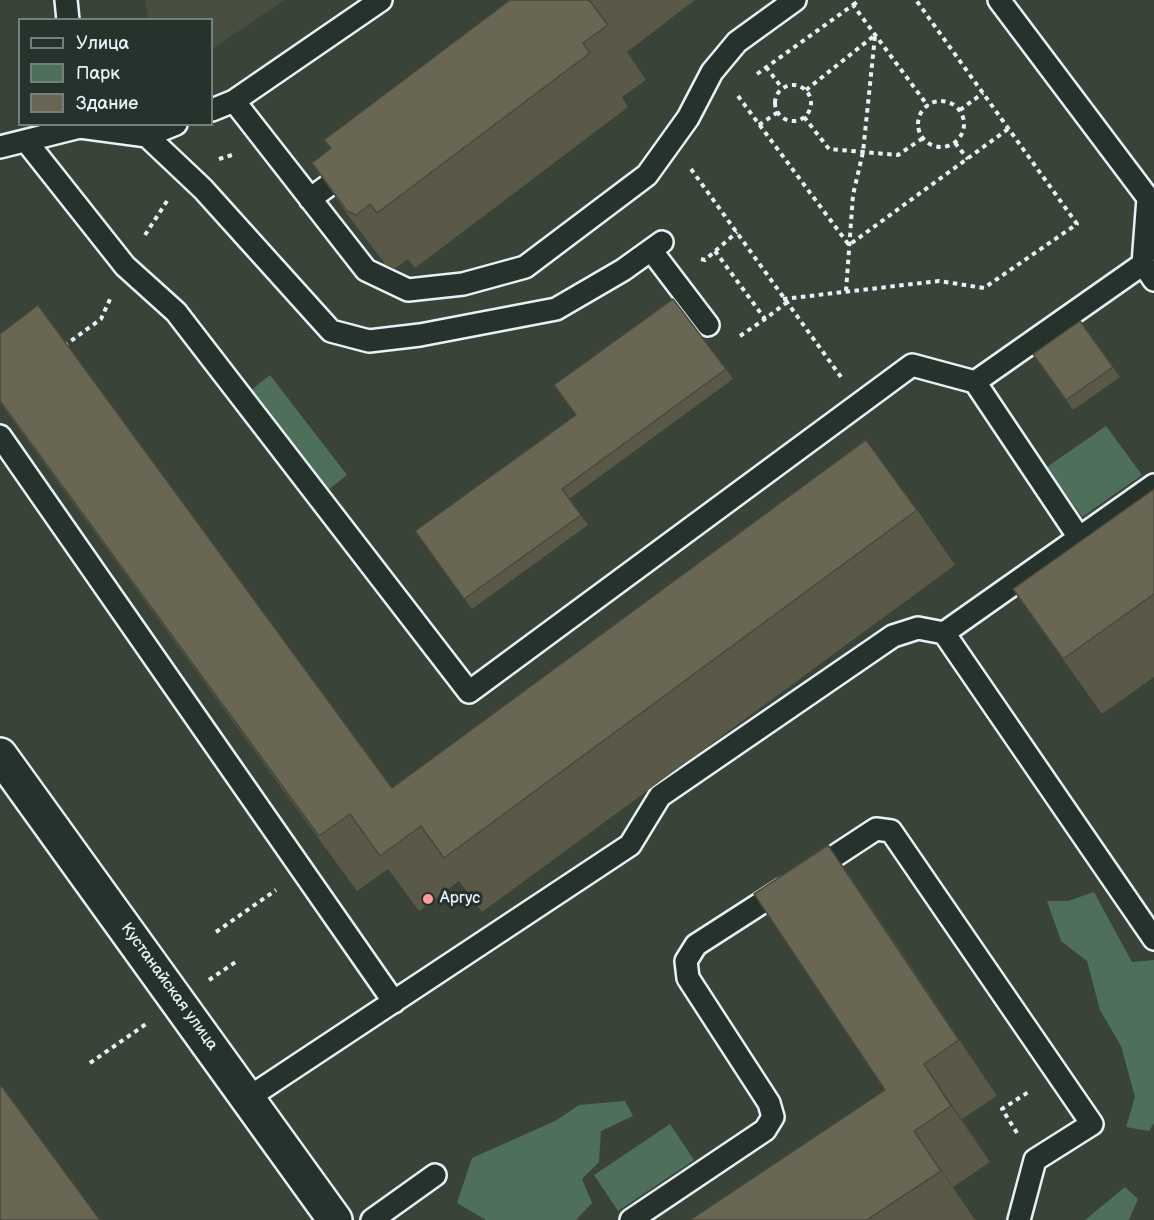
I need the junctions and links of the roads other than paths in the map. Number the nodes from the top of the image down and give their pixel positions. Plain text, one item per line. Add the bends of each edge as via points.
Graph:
1 (66, 0) edge
2 (381, 0) edge
3 (795, 0) edge
4 (999, 0) edge
5 (68, 18) edge
6 (234, 101) junction
7 (213, 110) edge
8 (77, 126) edge
9 (86, 126) edge
10 (171, 126) edge
11 (147, 136) junction
12 (26, 141) junction
13 (0, 147) edge
14 (368, 156) edge
15 (1151, 196) edge
16 (310, 199) junction
17 (1148, 272) edge
18 (708, 325) dead end
19 (975, 382) junction
20 (0, 436) edge
21 (1154, 485) edge
22 (1080, 539) junction
23 (944, 633) junction
24 (0, 755) edge
25 (1154, 939) edge
26 (394, 1002) junction
27 (248, 1098) junction
28 (435, 1175) dead end
29 (336, 1220) edge
30 (372, 1220) edge
31 (631, 1220) edge
32 (1018, 1220) edge

1 - 5 lane
2 - 6 lane
3 - 16 lane via 737,42 712,72 688,118 647,175 525,267 463,284 408,290 366,270
4 - 15 lane
6 - 7 lane
6 - 16 lane
8 - 12 lane
9 - 11 lane
10 - 11 lane
11 - 18 lane via 203,189 331,331 369,341 556,309 656,246
12 - 13 lane
12 - 19 lane via 125,266 176,312 469,692 912,365
14 - 16 lane
15 - 17 lane
17 - 19 lane
19 - 22 lane
20 - 26 lane
21 - 22 lane
22 - 23 lane
23 - 25 lane
23 - 26 lane via 918,628 893,636 660,796 630,845
24 - 27 street, Кустанайская улица
26 - 27 lane
27 - 29 street, Кустанайская улица
28 - 30 lane
31 - 32 lane via 765,1130 773,1117 769,1103 688,978 686,961 696,945 876,829 891,831 1092,1124 1035,1160

